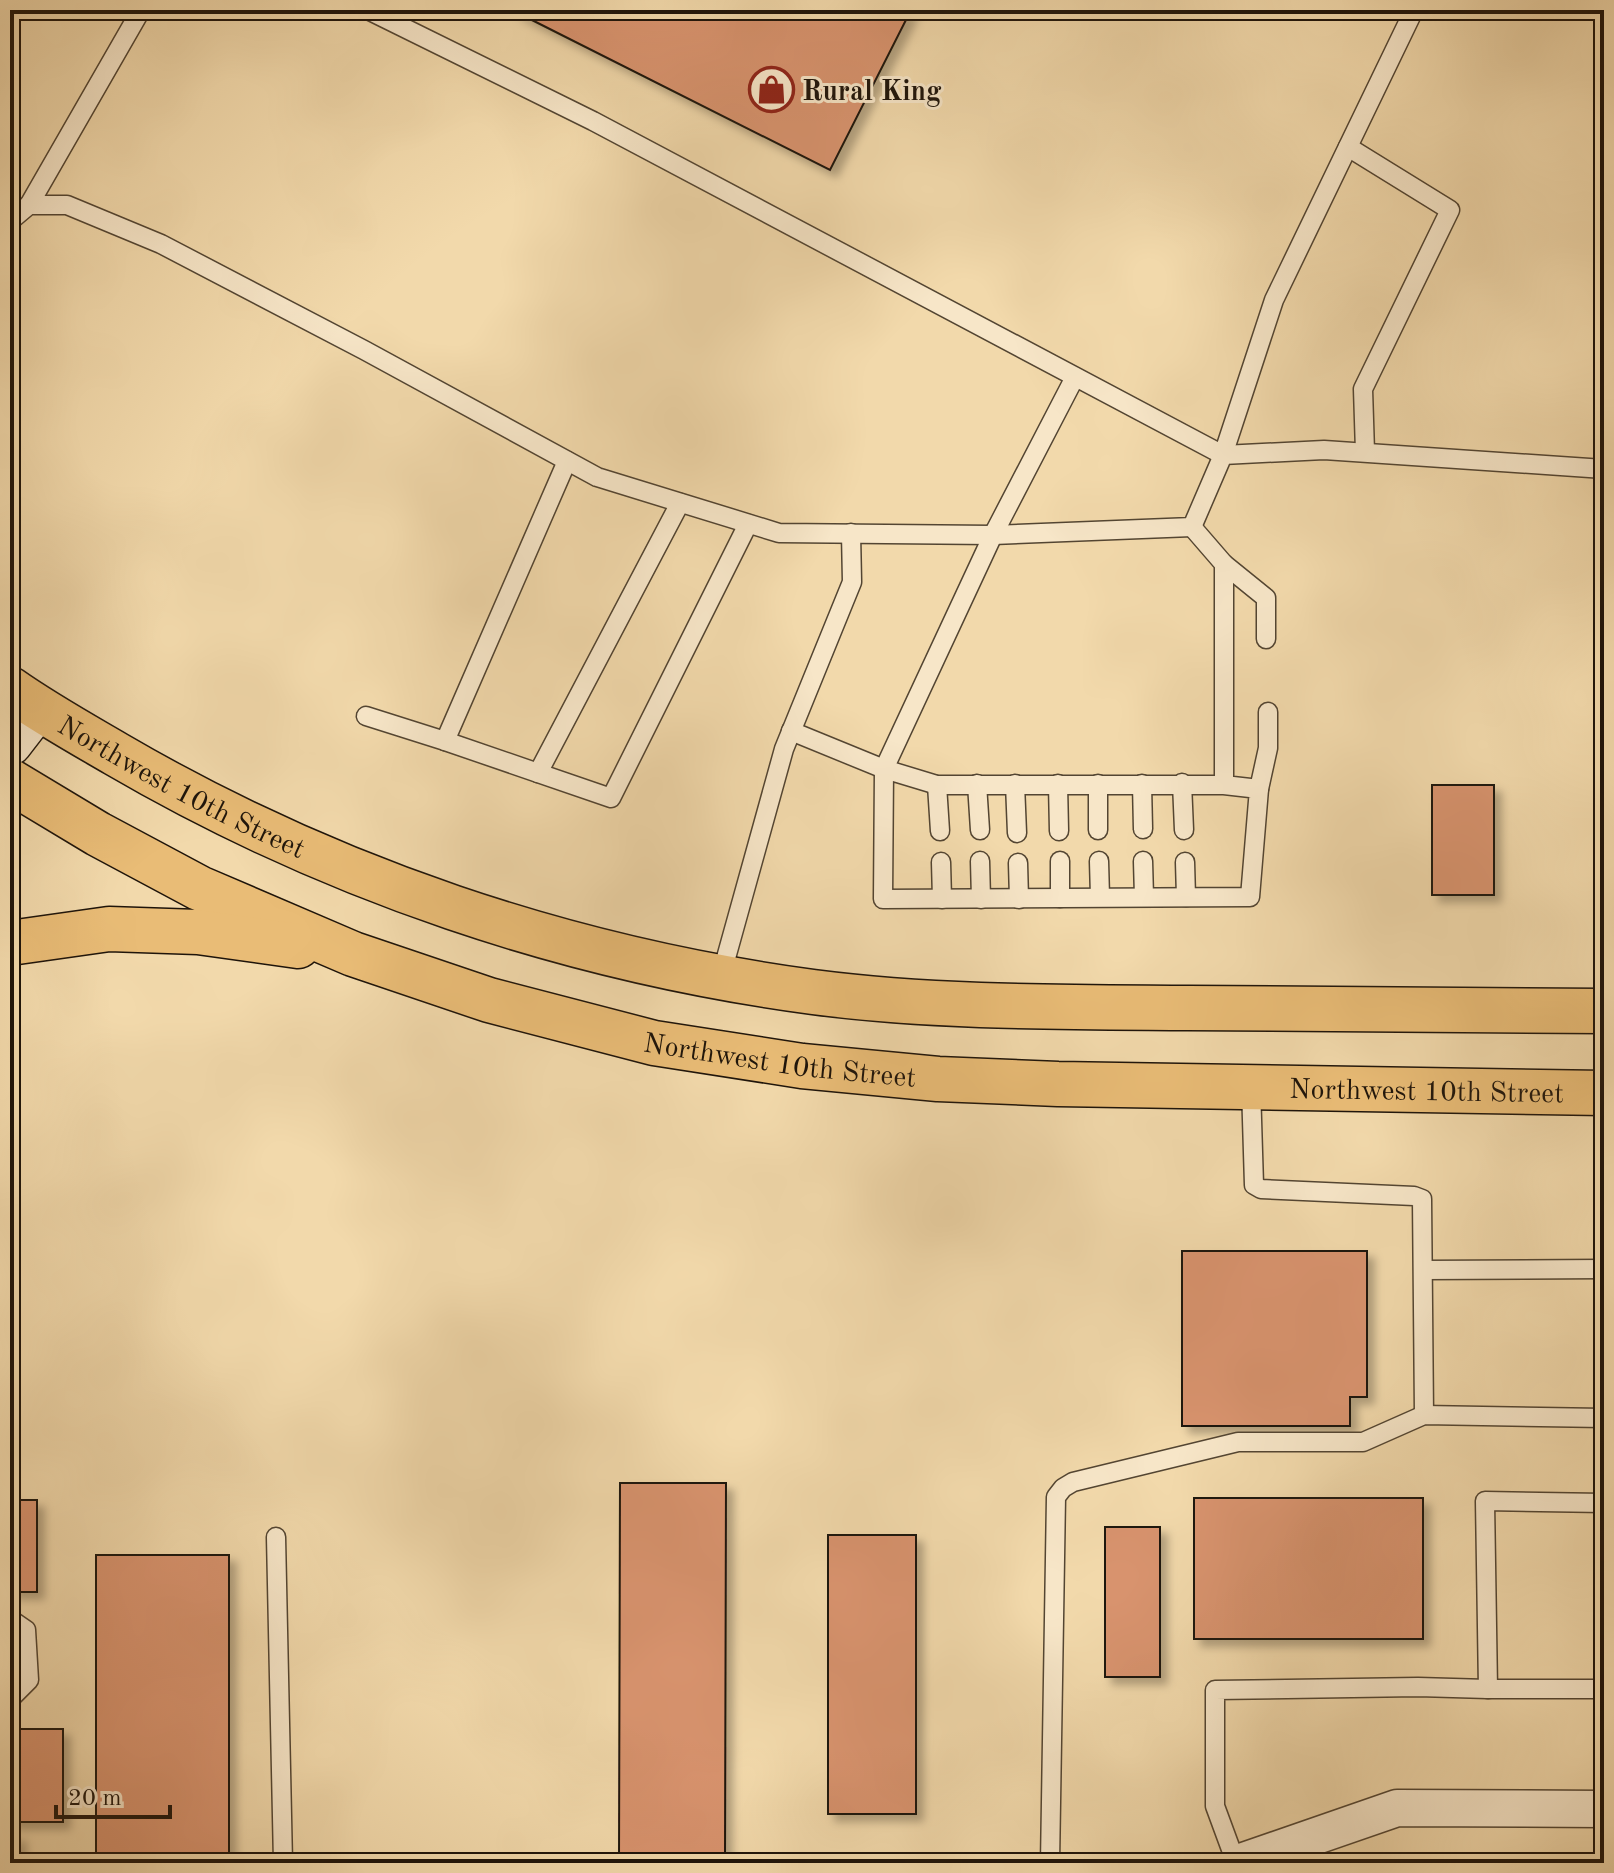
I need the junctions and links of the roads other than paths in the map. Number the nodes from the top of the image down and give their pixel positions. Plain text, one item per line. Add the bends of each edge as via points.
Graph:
1 (141, 10) edge
2 (368, 10) edge
3 (1414, 10) edge
4 (1348, 147) junction
5 (29, 205) junction
6 (10, 221) edge
7 (1075, 377) junction
8 (1365, 452) junction
9 (1223, 455) junction
10 (567, 461) junction
11 (1604, 469) edge
12 (680, 503) junction
13 (748, 524) junction
14 (1192, 527) junction
15 (851, 533) junction
16 (993, 535) junction
17 (1224, 564) junction
18 (1266, 639) dead end
19 (24, 698) edge
20 (1268, 712) dead end
21 (366, 716) dead end
22 (791, 731) junction
23 (445, 741) junction
24 (10, 743) edge
25 (884, 769) junction
26 (538, 773) junction
27 (10, 781) edge
28 (1182, 783) junction
29 (977, 784) junction
30 (1015, 784) junction
31 (1058, 784) junction
32 (1098, 784) junction
33 (1142, 784) junction
34 (937, 785) junction
35 (1224, 785) junction
36 (1259, 789) junction
37 (1143, 829) dead end
38 (980, 830) dead end
39 (1098, 830) dead end
40 (1184, 830) dead end
41 (940, 831) dead end
42 (1059, 831) dead end
43 (1017, 833) dead end
44 (980, 861) dead end
45 (1060, 861) dead end
46 (1099, 861) dead end
47 (1143, 861) dead end
48 (941, 862) dead end
49 (1185, 862) dead end
50 (1018, 863) dead end
51 (1100, 897) junction
52 (1144, 897) junction
53 (1186, 897) junction
54 (1060, 898) junction
55 (942, 899) junction
56 (981, 899) junction
57 (1019, 899) junction
58 (10, 943) edge
59 (353, 954) junction
60 (721, 976) junction
61 (1604, 1011) edge
62 (1251, 1087) junction
63 (1604, 1093) edge
64 (1604, 1269) edge
65 (1424, 1270) junction
66 (1424, 1415) junction
67 (1604, 1418) edge
68 (1604, 1503) edge
69 (276, 1537) dead end
70 (10, 1619) edge
71 (1488, 1689) junction
72 (1604, 1689) edge
73 (10, 1699) edge
74 (1604, 1809) edge
75 (283, 1863) edge
76 (1050, 1863) edge
77 (1237, 1863) edge

1 - 5 lane
2 - 7 lane via 593,121
3 - 4 lane
4 - 8 lane via 1450,210 1363,389
4 - 9 lane via 1274,300
5 - 6 lane
5 - 10 lane via 67,205 161,244
7 - 9 lane
7 - 16 lane
8 - 9 lane
8 - 11 lane
9 - 14 lane
10 - 12 lane via 597,477
10 - 23 lane
12 - 13 lane
12 - 26 lane
13 - 15 lane via 779,533
13 - 26 lane via 611,798
14 - 16 lane
14 - 17 lane
15 - 16 lane
15 - 22 lane via 852,582
16 - 25 lane
17 - 18 lane via 1266,598
17 - 35 lane
19 - 24 street
19 - 60 highway, Northwest 10th Street via 169,785 289,845 402,890 544,936
20 - 36 lane via 1268,748
21 - 23 lane
22 - 25 lane
22 - 60 lane
23 - 26 lane
25 - 34 lane
25 - 55 lane via 883,899
27 - 59 highway, Northwest 10th Street via 199,888
28 - 33 lane
28 - 35 lane
28 - 40 lane
29 - 30 lane
29 - 34 lane
29 - 38 lane
30 - 31 lane
30 - 43 lane
31 - 32 lane
31 - 42 lane
32 - 33 lane
32 - 39 lane
33 - 37 lane
34 - 41 lane
35 - 36 lane
36 - 53 lane via 1250,897
44 - 56 lane
45 - 54 lane
46 - 51 lane
47 - 52 lane
48 - 55 lane
49 - 53 lane
50 - 57 lane
51 - 52 lane
51 - 54 lane
52 - 53 lane
54 - 57 lane
55 - 56 lane
56 - 57 lane
58 - 59 highway via 109,929 198,932
59 - 62 highway, Northwest 10th Street via 489,1000 654,1043 802,1066 938,1079
60 - 61 highway, Northwest 10th Street via 813,992 934,1003
62 - 63 highway, Northwest 10th Street
62 - 65 lane via 1254,1185 1422,1199
64 - 65 lane
65 - 66 lane
66 - 67 lane
66 - 76 lane via 1363,1442 1238,1442 1063,1488 1056,1497
68 - 71 lane via 1485,1501
69 - 75 lane
70 - 73 lane via 26,1630 29,1680
71 - 72 lane
71 - 77 lane via 1215,1690 1215,1806
74 - 77 street via 1397,1808

